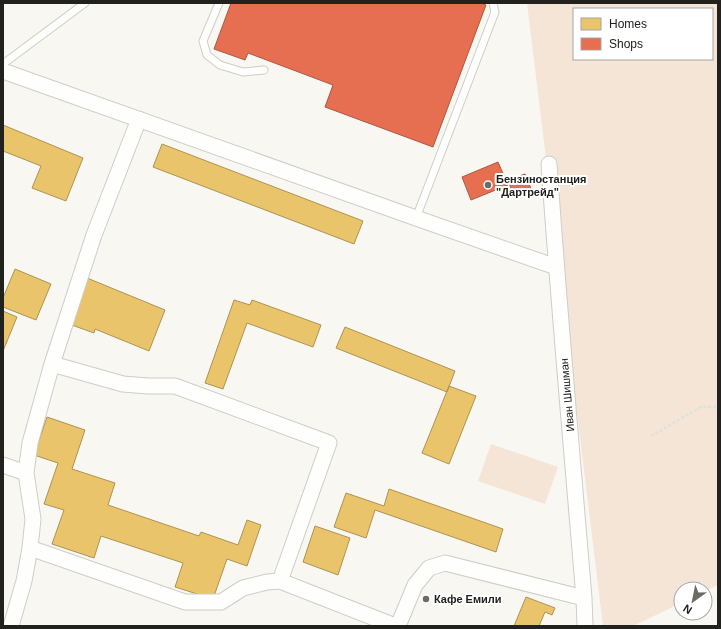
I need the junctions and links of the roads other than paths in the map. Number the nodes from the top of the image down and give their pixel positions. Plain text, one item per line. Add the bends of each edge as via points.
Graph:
1 (85, 3) edge
2 (219, 3) edge
3 (493, 3) edge
4 (3, 64) edge
5 (264, 70) dead end
6 (3, 71) edge
7 (139, 119) junction
8 (549, 164) dead end
9 (416, 218) junction
10 (556, 267) junction
11 (52, 364) junction
12 (3, 465) edge
13 (26, 473) junction
14 (30, 548) junction
15 (280, 581) junction
16 (584, 598) junction
17 (11, 626) edge
18 (395, 626) edge
19 (398, 626) edge
20 (585, 626) edge

1 - 4 lane
2 - 5 lane via 203,41 207,55 220,65 243,72
3 - 9 lane via 495,12
6 - 7 street
7 - 9 street
7 - 11 street via 94,235
8 - 10 street, Иван Шишман
9 - 10 street
10 - 16 street, Иван Шишман
11 - 13 street via 30,443
11 - 15 street via 123,384 175,386 329,443
12 - 13 street
13 - 14 street via 33,519
14 - 15 street via 186,602 221,602 243,588
14 - 17 street
15 - 18 street
16 - 19 street via 445,563 429,568 415,585
16 - 20 street, Иван Шишман

